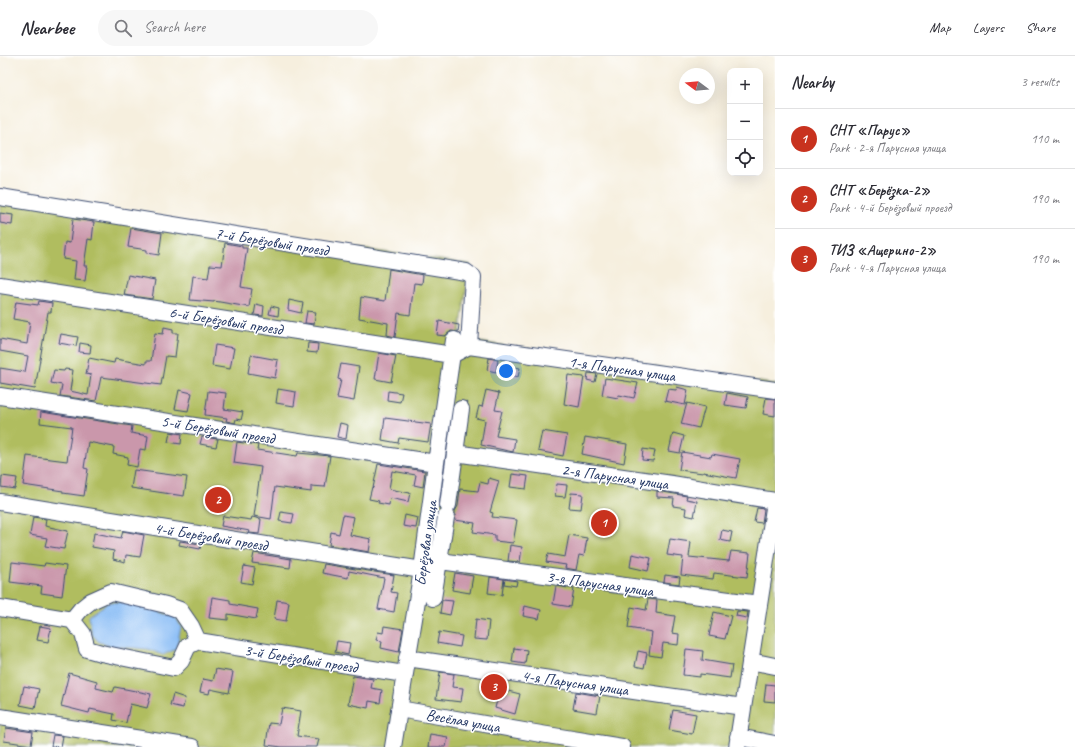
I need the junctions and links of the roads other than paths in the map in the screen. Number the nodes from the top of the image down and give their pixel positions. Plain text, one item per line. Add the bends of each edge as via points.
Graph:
1 (0, 198) edge
2 (0, 285) edge
3 (458, 347) junction
4 (775, 390) edge
5 (0, 396) edge
6 (461, 409) dead end
7 (455, 453) junction
8 (436, 463) junction
9 (0, 502) edge
10 (774, 510) edge
11 (440, 561) junction
12 (422, 570) junction
13 (768, 587) edge
14 (434, 598) dead end
15 (759, 604) junction
16 (0, 608) edge
17 (72, 620) junction
18 (198, 641) junction
19 (407, 658) junction
20 (750, 661) junction
21 (775, 666) edge
22 (404, 674) junction
23 (743, 707) junction
24 (399, 709) junction
25 (0, 717) edge
26 (737, 742) edge
27 (775, 744) edge
28 (192, 747) edge
29 (393, 747) edge
30 (622, 747) edge

1 - 3 street, 7-й Берёзовый проезд via 466,272 473,277
2 - 3 street, 6-й Берёзовый проезд
3 - 4 street, 1-я Парусная улица
3 - 8 street, Берёзовая улица
5 - 8 street, 5-й Берёзовый проезд
6 - 7 street
7 - 10 street, 2-я Парусная улица via 672,484
7 - 11 street
8 - 12 street, Берёзовая улица
9 - 12 street, 4-й Берёзовый проезд
10 - 13 street
11 - 14 street
11 - 15 street, 3-я Парусная улица
12 - 19 street, Берёзовая улица
13 - 15 street
15 - 20 street
16 - 17 street
17 - 18 street via 91,601 111,592 180,610
17 - 18 street via 83,634 87,649 174,668 181,661 188,646
18 - 22 street, 3-й Берёзовый проезд
19 - 22 street, Берёзовая улица
19 - 23 street, 4-я Парусная улица
20 - 21 street
20 - 23 street
22 - 24 street, Берёзовая улица
23 - 26 street
24 - 29 street, Берёзовая улица
24 - 30 street, Весёлая улица
25 - 28 street
26 - 27 street

